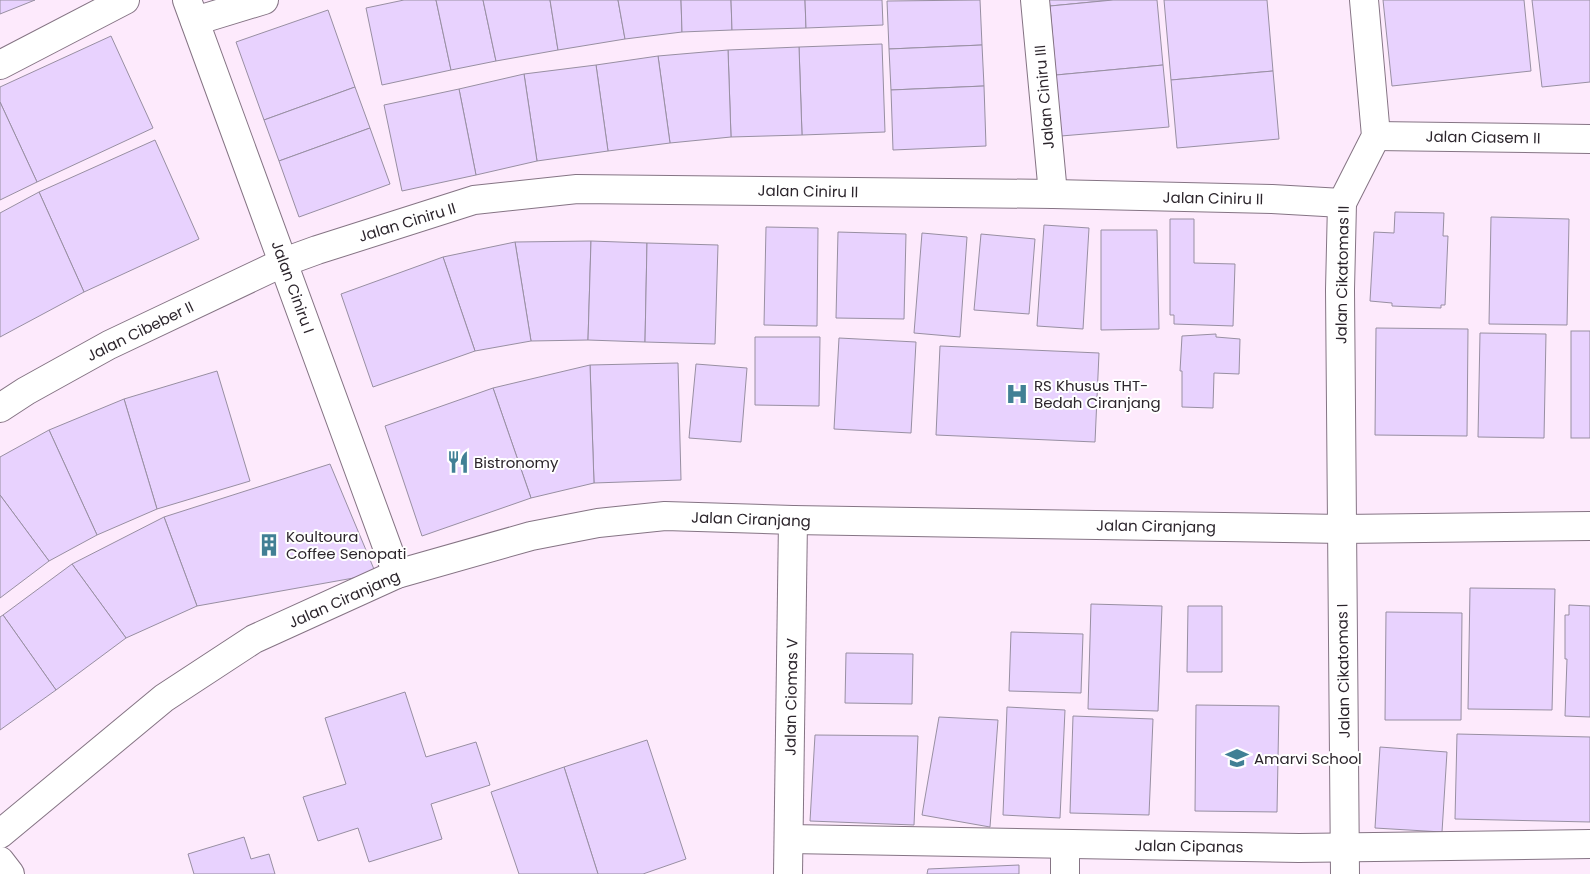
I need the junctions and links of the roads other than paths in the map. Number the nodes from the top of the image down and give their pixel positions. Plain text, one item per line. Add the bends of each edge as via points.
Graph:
1 (125, 0) edge
2 (264, 0) edge
3 (1035, 0) edge
4 (1364, 0) edge
5 (191, 11) edge
6 (0, 65) edge
7 (1376, 136) junction
8 (1590, 138) edge
9 (1053, 194) junction
10 (1342, 203) junction
11 (284, 262) junction
12 (0, 408) edge
13 (793, 520) junction
14 (1590, 526) edge
15 (1342, 529) junction
16 (397, 574) junction
17 (0, 834) edge
18 (789, 839) junction
19 (1590, 844) edge
20 (1065, 845) junction
21 (1345, 846) junction
22 (0, 861) edge
23 (10, 874) edge
24 (788, 874) edge
25 (1065, 874) edge
26 (1345, 874) edge

1 - 6 street
2 - 5 street
3 - 9 street, Jalan Ciniru III
4 - 7 street
5 - 11 street, Jalan Ciniru I
7 - 8 street, Jalan Ciasem II
7 - 10 street, Jalan Cikatomas II
9 - 10 street, Jalan Ciniru II
9 - 11 street, Jalan Ciniru II via 577,189 474,200
10 - 15 street, Jalan Cikatomas II
11 - 12 street, Jalan Cibeber II via 109,345
11 - 16 street, Jalan Ciniru I
13 - 15 street, Jalan Ciranjang
13 - 16 street, Jalan Ciranjang via 665,516 598,523 531,536
13 - 18 street, Jalan Ciomas V
14 - 15 street, Jalan Ciranjang
15 - 21 street, Jalan Cikatomas I
16 - 17 street, Jalan Ciranjang via 254,638 164,698
18 - 20 street, Jalan Cipanas
18 - 24 street, Jalan Ciomas V
19 - 21 street, Jalan Cipanas
20 - 21 street, Jalan Cipanas
20 - 25 street
21 - 26 street, Jalan Cikatomas I
22 - 23 street

